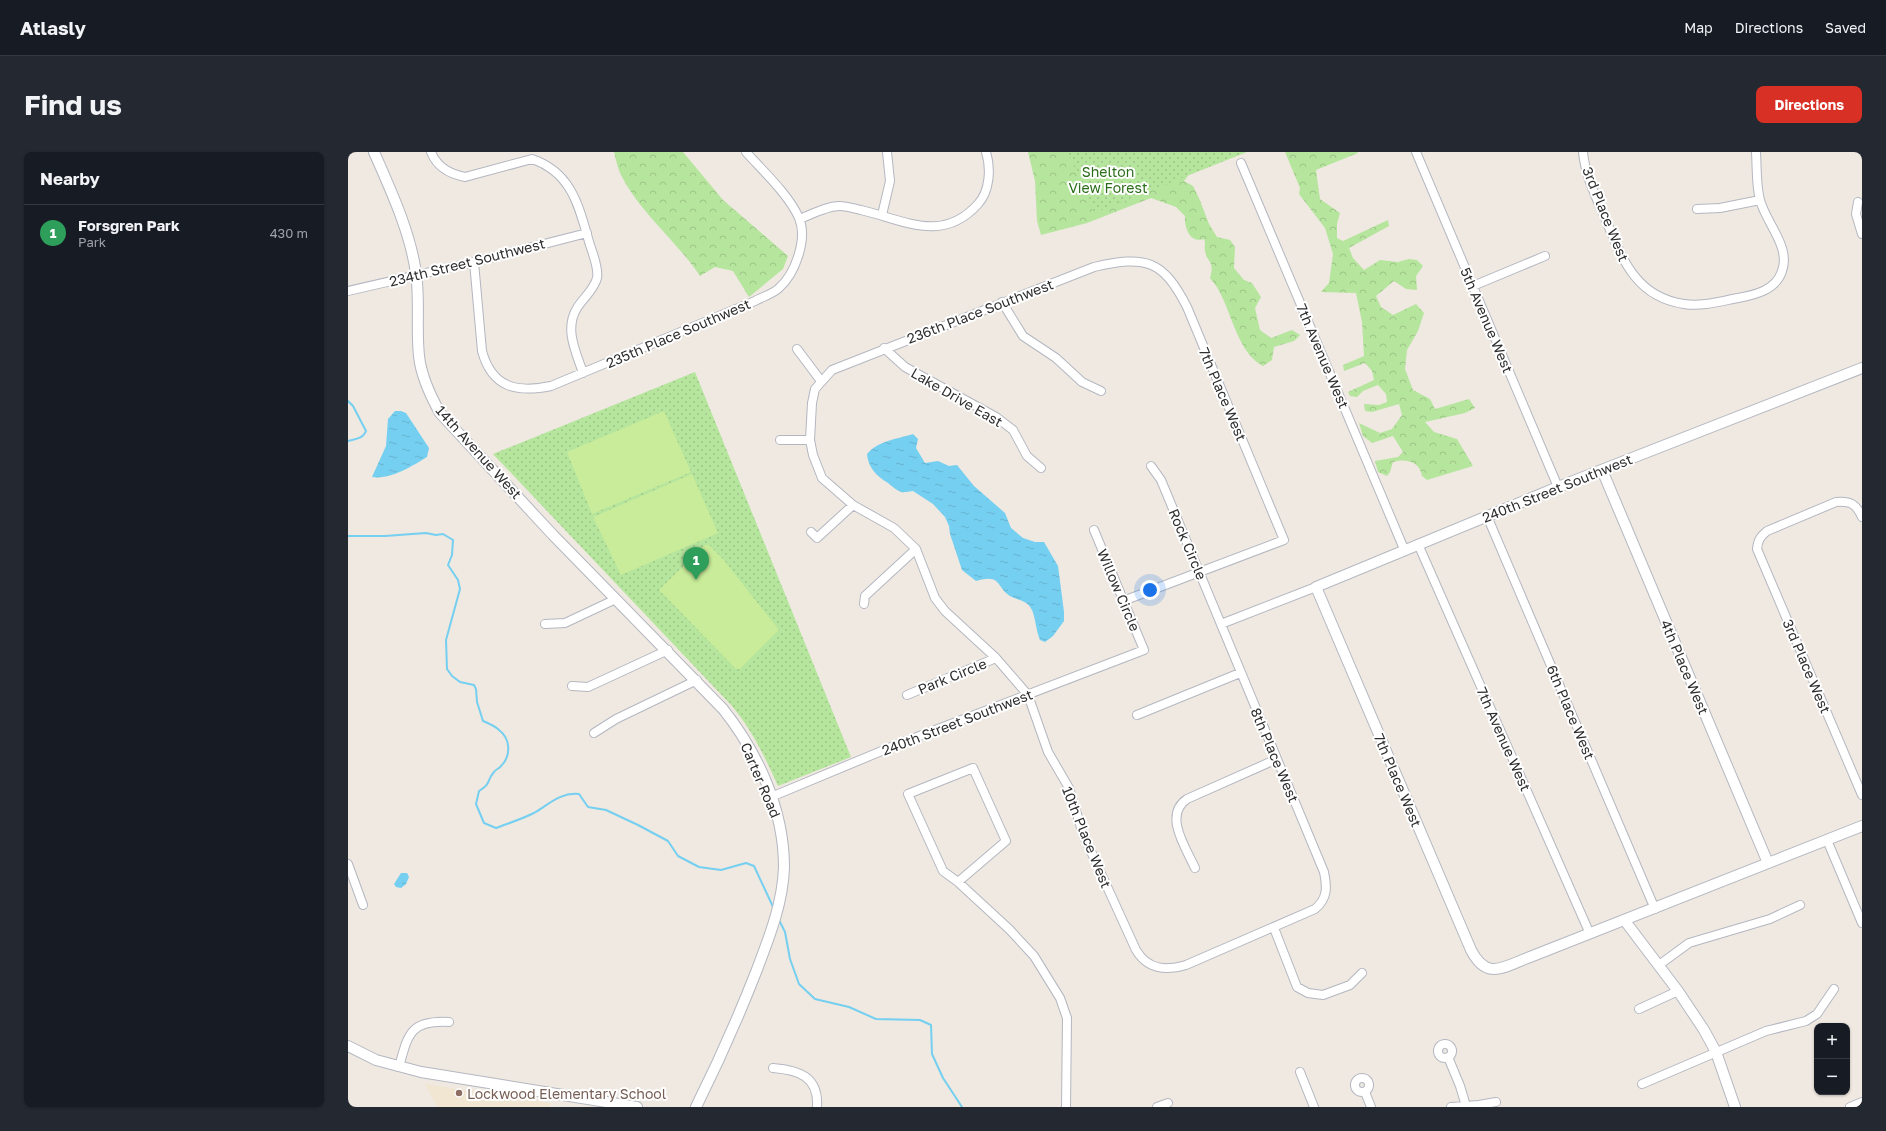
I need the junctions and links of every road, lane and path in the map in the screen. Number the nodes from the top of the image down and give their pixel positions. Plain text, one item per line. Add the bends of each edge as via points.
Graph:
1 (374, 152) edge
2 (431, 152) edge
3 (746, 152) edge
4 (886, 152) edge
5 (986, 152) edge
6 (1416, 152) edge
7 (1756, 152) edge
8 (1583, 155) edge
9 (531, 156) edge
10 (1241, 163) dead end
11 (1760, 200) junction
12 (1858, 202) dead end
13 (1697, 209) dead end
14 (882, 215) junction
15 (800, 219) junction
16 (587, 233) junction
17 (1862, 234) edge
18 (1545, 256) dead end
19 (474, 262) junction
20 (1145, 262) joint
21 (416, 274) junction
22 (1472, 286) junction
23 (348, 291) edge
24 (1002, 302) junction
25 (884, 348) junction
26 (797, 349) dead end
27 (1862, 368) edge
28 (583, 373) junction
29 (821, 380) junction
30 (1101, 391) dead end
31 (780, 440) dead end
32 (810, 440) junction
33 (1151, 466) dead end
34 (1041, 468) dead end
35 (1602, 470) junction
36 (1558, 487) junction
37 (853, 505) junction
38 (1487, 516) junction
39 (1862, 517) edge
40 (1094, 530) dead end
41 (811, 532) dead end
42 (554, 534) joint
43 (1418, 544) junction
44 (916, 549) junction
45 (1404, 549) junction
46 (1199, 572) junction
47 (1316, 586) junction
48 (616, 599) junction
49 (1123, 601) junction
50 (864, 604) dead end
51 (545, 624) dead end
52 (1221, 624) junction
53 (668, 650) junction
54 (1144, 650) joint
55 (996, 658) junction
56 (1240, 673) junction
57 (697, 680) junction
58 (572, 686) dead end
59 (907, 694) dead end
60 (1028, 695) junction
61 (1136, 715) dead end
62 (594, 733) dead end
63 (1277, 759) junction
64 (1862, 794) edge
65 (771, 797) junction
66 (1862, 826) edge
67 (1826, 840) junction
68 (1768, 863) junction
69 (348, 864) edge
70 (1195, 868) dead end
71 (349, 873) edge
72 (958, 882) junction
73 (363, 905) dead end
74 (1800, 905) dead end
75 (1654, 909) junction
76 (1625, 921) junction
77 (1862, 923) edge
78 (1274, 928) junction
79 (1590, 934) junction
80 (1659, 965) junction
81 (1362, 973) dead end
82 (1834, 989) dead end
83 (1678, 991) junction
84 (1639, 1009) dead end
85 (449, 1022) dead end
86 (348, 1046) edge
87 (1716, 1052) junction
88 (1448, 1058) dead end
89 (399, 1067) junction
90 (773, 1068) dead end
91 (1300, 1072) dead end
92 (1642, 1084) dead end
93 (1365, 1092) dead end
94 (1168, 1102) dead end
95 (1496, 1102) dead end
96 (1862, 1102) edge
97 (1463, 1106) edge
98 (1479, 1106) edge
99 (637, 1107) edge
100 (696, 1107) edge
101 (817, 1107) edge
102 (1066, 1107) edge
103 (1157, 1107) edge
104 (1314, 1107) edge
105 (1371, 1107) edge
106 (1451, 1107) edge
107 (1735, 1107) edge
108 (1850, 1107) edge

1 - 21 street, 14th Avenue West via 403,221
2 - 9 street via 442,168 454,175 465,177
3 - 15 street via 784,195
4 - 14 street via 890,181
5 - 14 street via 990,165 987,187 980,202 966,217 950,224 930,227 907,225
6 - 22 street, 5th Avenue West
7 - 11 street
8 - 11 street, 3rd Place West via 1587,174 1624,261 1635,278 1649,291 1685,305 1753,296 1774,284 1783,270 1783,252
9 - 16 street via 557,172 570,187
10 - 45 street, 7th Avenue West
11 - 13 street via 1720,208
12 - 17 street via 1856,214
14 - 15 street via 840,206 820,210
15 - 28 street, 235th Place Southwest via 799,256 788,278 778,289
16 - 19 street, 234th Street Southwest
16 - 28 street via 597,277 589,293 576,309 571,340
18 - 22 street
19 - 21 street, 234th Street Southwest
19 - 28 street, 235th Place Southwest via 482,352 485,364 494,376 504,384 532,390 551,386
20 - 24 street, 236th Place Southwest via 1114,262 1094,267
20 - 46 street, 7th Place West via 1168,276 1187,307 1284,540
21 - 23 street, 234th Street Southwest
21 - 42 street, 14th Avenue West via 419,356 429,394 440,413
22 - 36 street, 5th Avenue West
24 - 25 street, 236th Place Southwest
24 - 30 street via 1023,336 1056,358 1082,382
25 - 29 street, 236th Place Southwest via 832,370
25 - 34 street, Lake Drive East via 905,367 996,417 1013,430 1027,456
26 - 29 street
27 - 35 street, 240th Street Southwest
29 - 32 street via 815,389 812,403
31 - 32 street
32 - 37 street via 822,478
33 - 46 street, Rock Circle via 1161,480
35 - 36 street, 240th Street Southwest
35 - 68 street, 4th Place West
36 - 38 street, 240th Street Southwest
37 - 41 street via 817,538
37 - 44 street via 894,528
38 - 43 street, 240th Street Southwest
38 - 75 street, 6th Place West
39 - 64 street, 3rd Place West via 1854,504 1836,502 1767,531 1758,542 1758,549
40 - 49 street, Willow Circle
42 - 48 street, Carter Road
43 - 45 street, 240th Street Southwest
43 - 79 street, 7th Avenue West
44 - 50 street via 865,596
44 - 55 street via 935,598 945,611
45 - 47 street, 240th Street Southwest
46 - 49 street
46 - 52 street, Rock Circle
47 - 52 street, 240th Street Southwest
47 - 79 street, 7th Place West via 1476,960 1492,970
48 - 51 street via 564,623
48 - 53 street, Carter Road
49 - 54 street, Willow Circle
52 - 56 street, 8th Place West
53 - 57 street, Carter Road
53 - 58 street via 588,687
54 - 60 street, 240th Street Southwest
55 - 59 street, Park Circle
55 - 60 street
56 - 61 street
56 - 63 street, 8th Place West
57 - 62 street via 616,719
57 - 65 street, Carter Road via 738,728 756,760
60 - 65 street, 240th Street Southwest via 896,745
60 - 78 street, 10th Place West via 1048,752 1069,788 1083,834 1136,950 1147,964 1160,968 1186,965
63 - 70 street via 1179,804 1176,825
63 - 78 street, 8th Place West via 1324,872 1327,887 1322,903 1315,909
65 - 100 street, Carter Road via 782,837 784,868 781,896 770,936 745,1001
66 - 67 street
67 - 68 street
67 - 77 street
68 - 75 street
69 - 71 street
71 - 73 street
72 - 72 street via 943,871 908,794 973,768 1006,841
72 - 102 street via 1028,949 1060,998 1067,1018
74 - 80 street via 1770,919 1689,943
75 - 76 street
76 - 79 street
76 - 80 street
78 - 81 street via 1297,987 1308,993 1323,995 1350,985
80 - 83 street
82 - 87 street via 1817,1014 1806,1021 1766,1031
83 - 84 street
83 - 87 street
85 - 89 street via 427,1023 414,1030 408,1036
86 - 89 street via 376,1060
87 - 92 street
87 - 107 street
88 - 97 street via 1460,1086
89 - 99 street
90 - 101 street via 793,1070 803,1075 815,1088 818,1096
91 - 104 street
93 - 105 street
94 - 103 street
95 - 98 street
96 - 108 street
97 - 98 street
97 - 106 street

